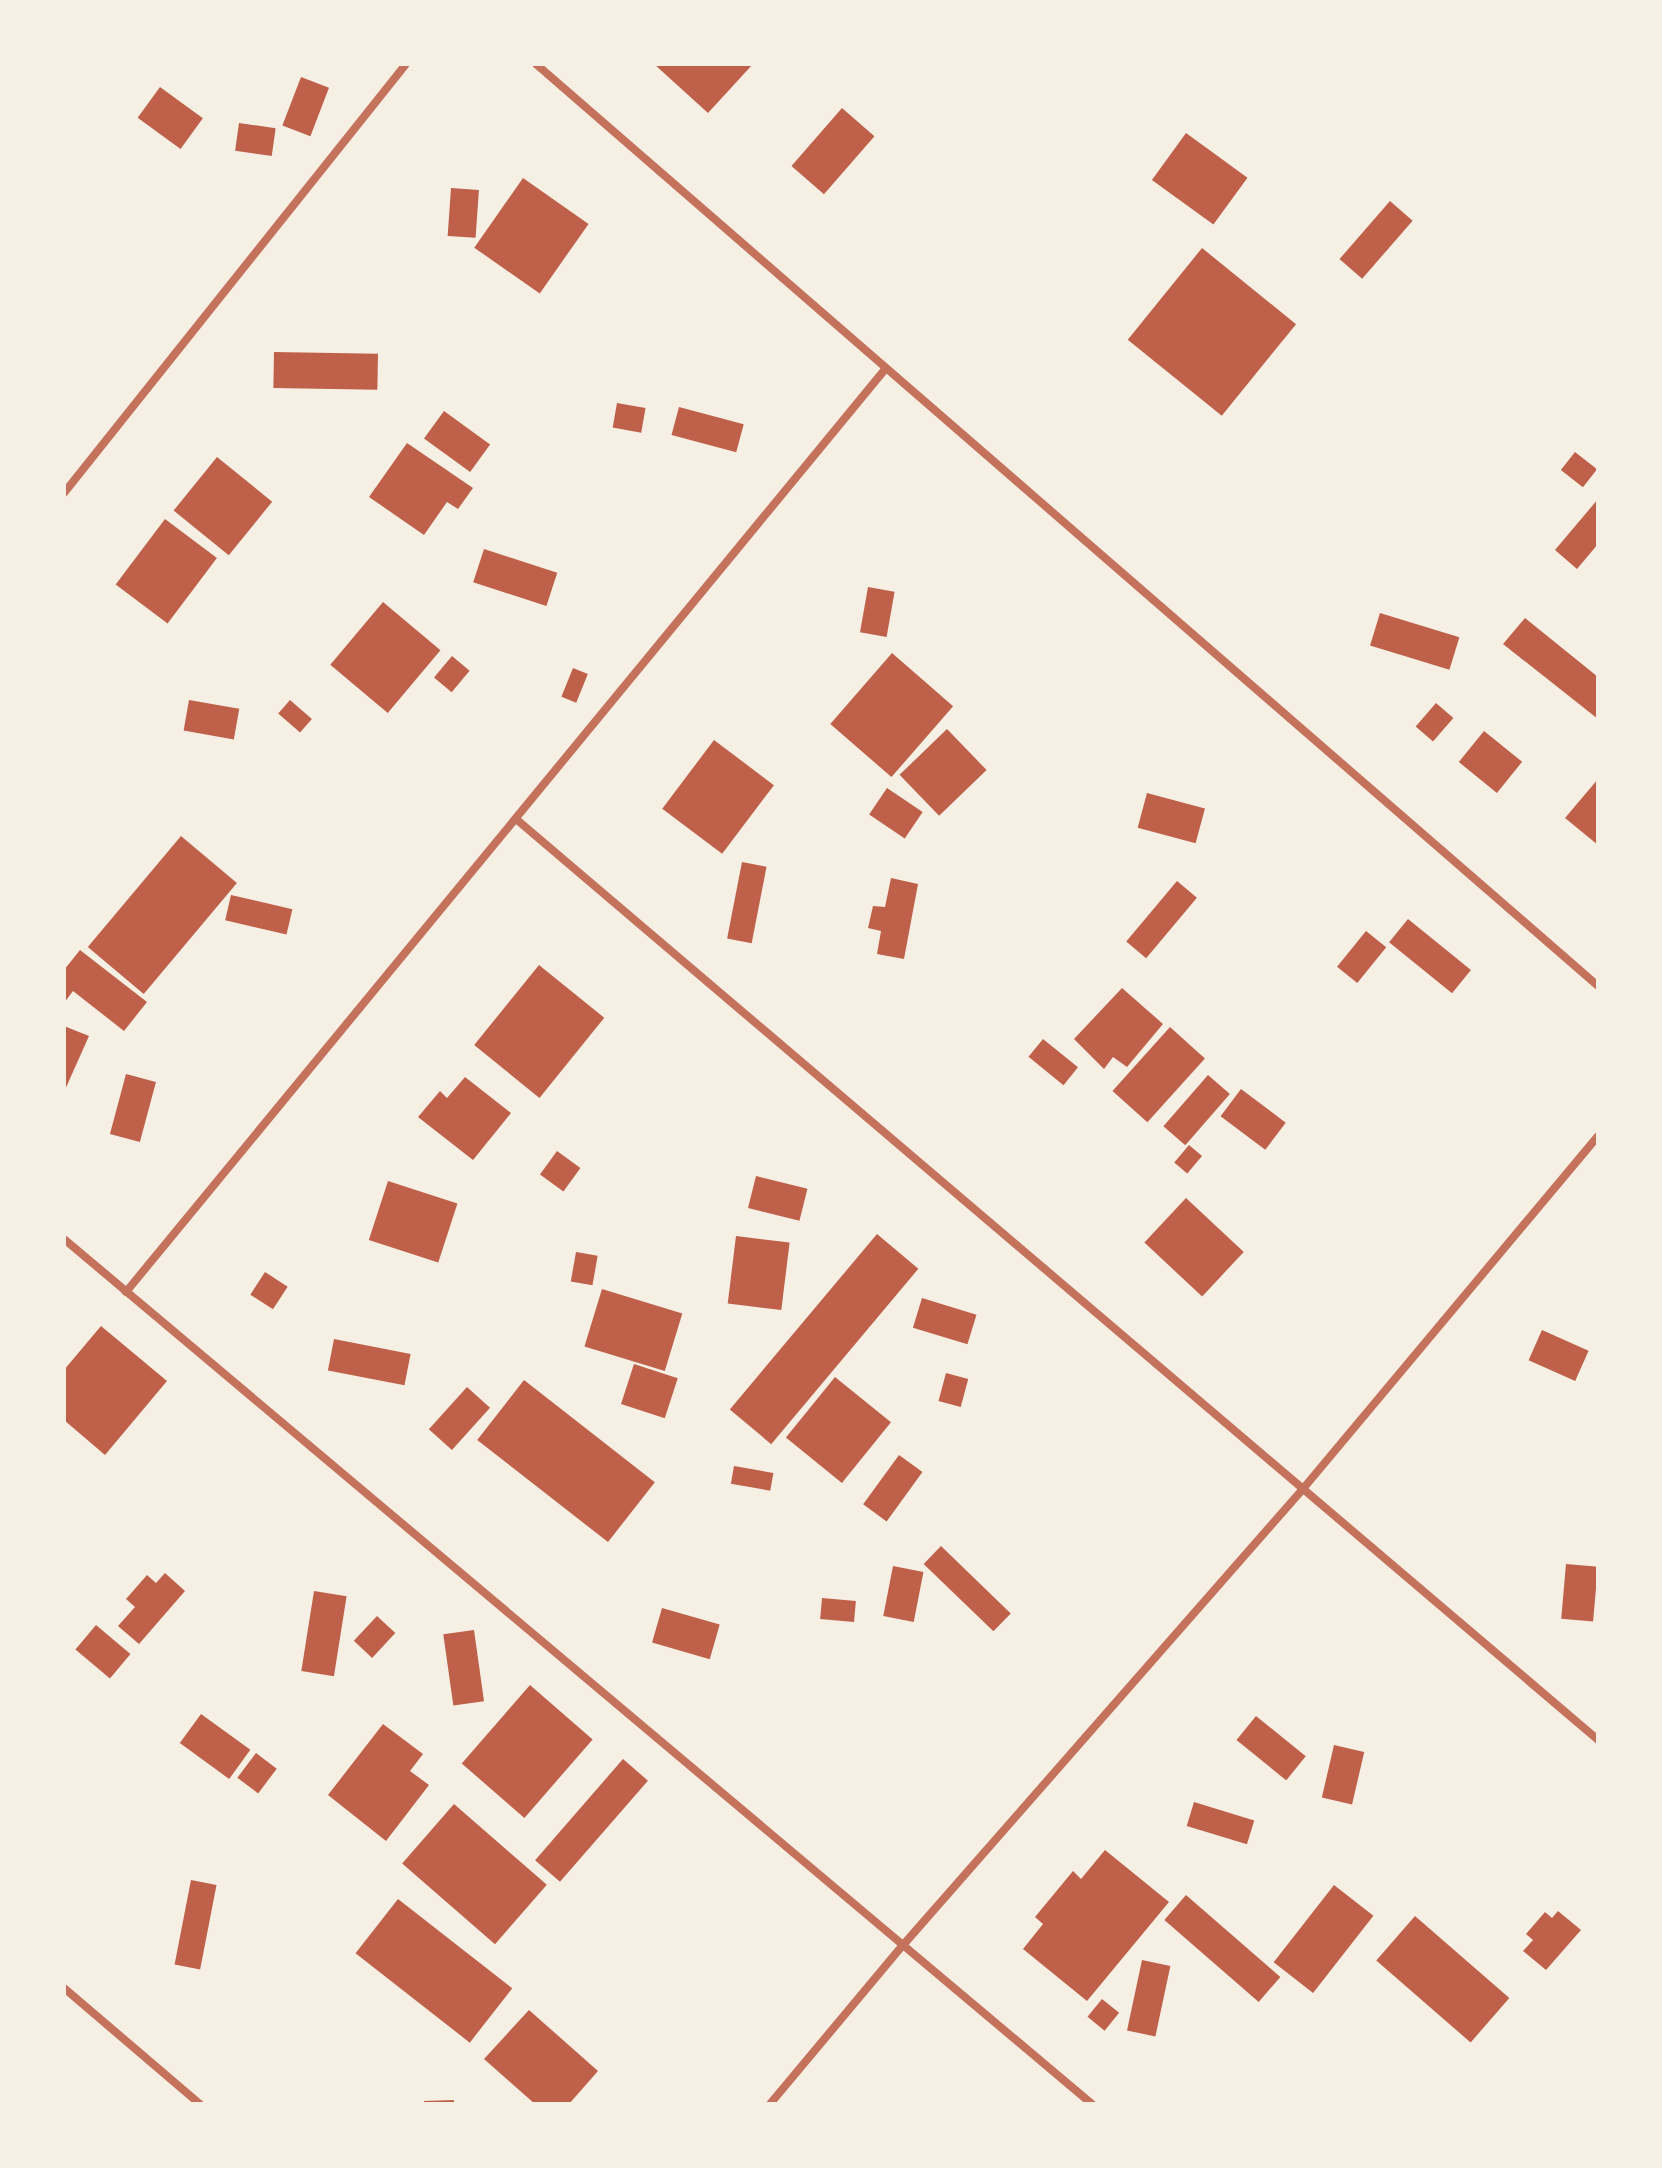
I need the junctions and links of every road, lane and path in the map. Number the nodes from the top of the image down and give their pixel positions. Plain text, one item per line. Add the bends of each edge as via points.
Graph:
1 (406, 64) edge
2 (536, 64) edge
3 (886, 368) junction
4 (64, 493) edge
5 (516, 819) junction
6 (1598, 986) edge
7 (1598, 1136) edge
8 (64, 1239) edge
9 (126, 1292) junction
10 (1302, 1490) junction
11 (1598, 1740) edge
12 (904, 1944) junction
13 (64, 1988) edge
14 (200, 2104) edge
15 (770, 2104) edge
16 (1092, 2104) edge

1 - 4 street
2 - 3 street
3 - 5 street
3 - 6 street
5 - 9 street
5 - 10 street
7 - 10 street
8 - 9 street
9 - 12 street
10 - 11 street
10 - 12 street
12 - 15 street
12 - 16 street
13 - 14 street

